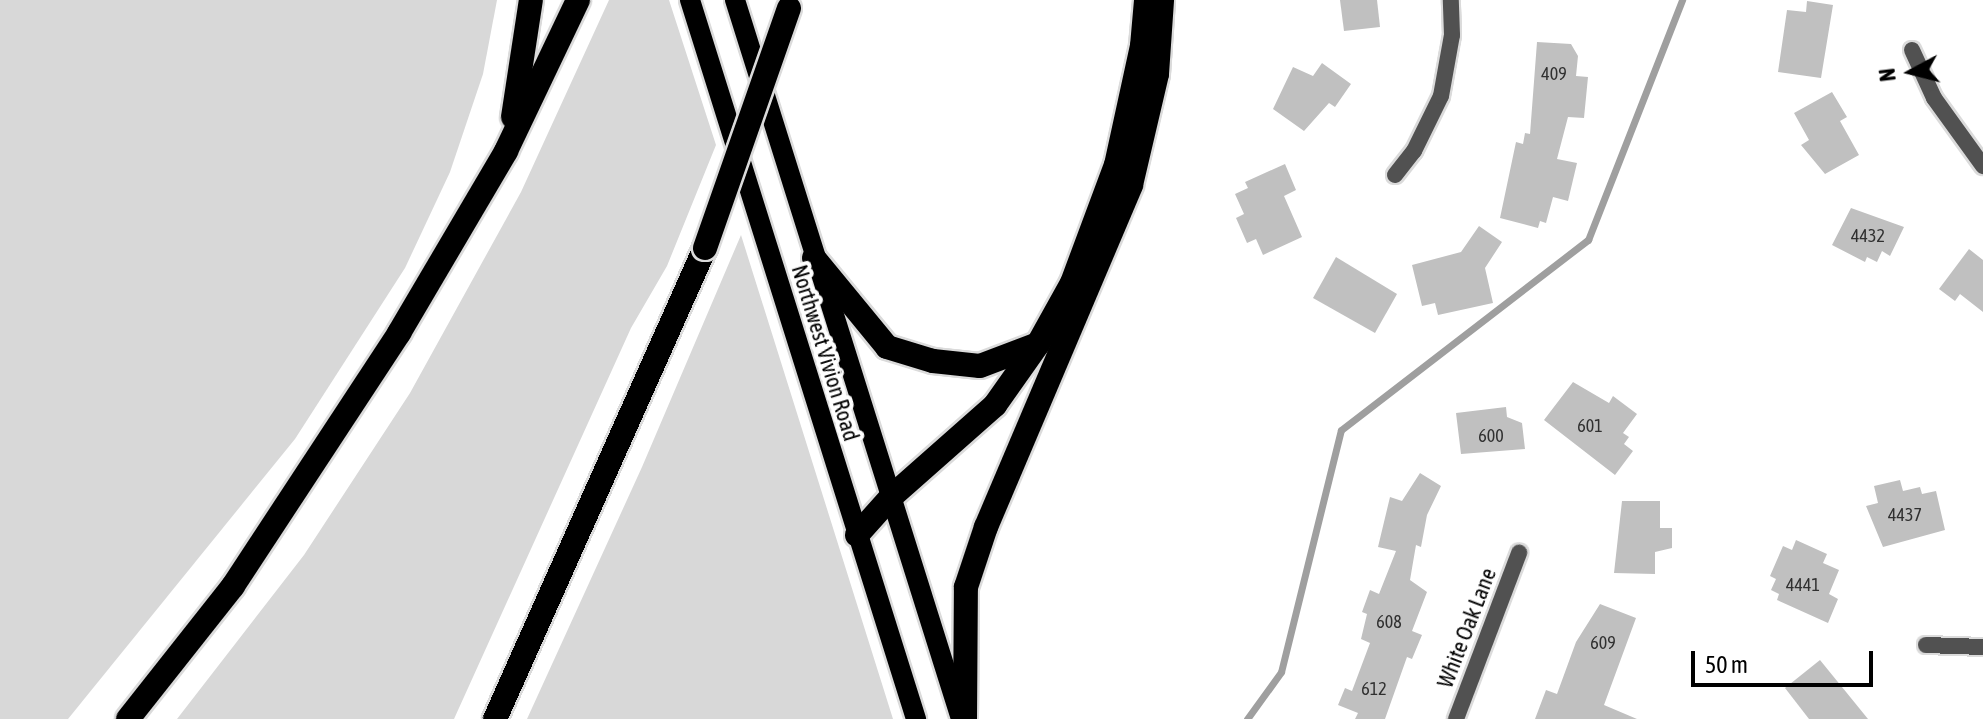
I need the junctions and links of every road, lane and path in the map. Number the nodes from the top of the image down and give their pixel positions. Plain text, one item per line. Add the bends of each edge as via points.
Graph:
1 (531, 0) edge
2 (578, 0) edge
3 (690, 0) edge
4 (735, 0) edge
5 (1146, 0) edge
6 (1162, 0) edge
7 (1451, 0) edge
8 (790, 4) edge
9 (1912, 50) dead end
10 (506, 151) junction
11 (1983, 166) edge
12 (1395, 175) dead end
13 (814, 258) junction
14 (1038, 344) junction
15 (891, 497) junction
16 (857, 535) junction
17 (1519, 553) dead end
18 (1926, 645) dead end
19 (1983, 647) edge
20 (128, 719) edge
21 (495, 719) edge
22 (916, 719) edge
23 (963, 719) edge
24 (1456, 719) edge

1 - 10 highway
2 - 10 highway
3 - 16 main road, Northwest Vivion Road
4 - 13 main road, Northwest Vivion Road
5 - 14 highway via 1142,46 1116,165 1072,283
6 - 23 highway via 1157,74 1131,185 986,527 966,587
7 - 12 street via 1452,35 1441,96 1422,138
8 - 21 highway, bridge via 705,248
9 - 11 street via 1934,98
10 - 20 highway via 399,333 241,573
13 - 14 highway via 887,347 933,361 980,366
13 - 15 main road, Northwest Vivion Road
14 - 15 highway via 995,405
15 - 16 highway
15 - 23 main road, Northwest Vivion Road
16 - 22 main road, Northwest Vivion Road
17 - 24 street, White Oak Lane
18 - 19 street

